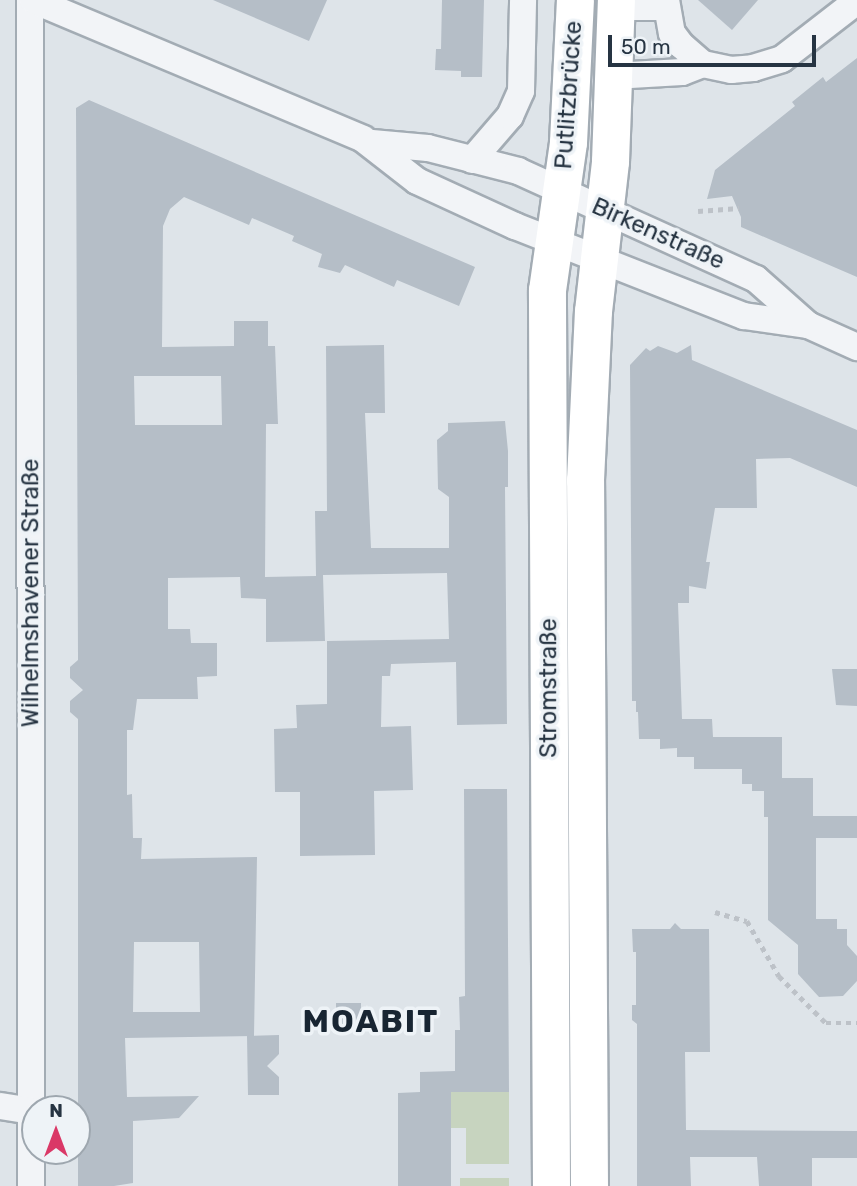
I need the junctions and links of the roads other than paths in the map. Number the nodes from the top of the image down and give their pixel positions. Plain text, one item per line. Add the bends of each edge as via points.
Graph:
1 (32, 0) edge
2 (523, 0) edge
3 (575, 0) edge
4 (857, 1) edge
5 (616, 4) edge
6 (666, 4) edge
7 (704, 64) junction
8 (613, 76) junction
9 (372, 144) junction
10 (472, 160) junction
11 (561, 190) junction
12 (604, 210) junction
13 (554, 241) junction
14 (598, 260) junction
15 (808, 325) junction
16 (857, 347) edge
17 (31, 1095) edge
18 (0, 1106) edge
19 (21, 1109) edge
20 (31, 1165) edge
21 (31, 1186) edge
22 (551, 1186) edge
23 (589, 1186) edge

1 - 9 street, Birkenstraße
1 - 17 street, Wilhelmshavener Straße
2 - 10 street via 521,91 510,116
3 - 11 main road, Putlitzbrücke
4 - 7 street via 782,59 731,70
5 - 6 street
5 - 8 main road, Putlitzbrücke
6 - 7 street via 671,33
7 - 8 street via 682,72
8 - 12 main road, Putlitzbrücke
9 - 10 street, Birkenstraße via 428,148
9 - 13 street, Birkenstraße via 416,181
10 - 11 street, Birkenstraße via 518,171
11 - 12 street, Birkenstraße
11 - 13 main road, Stromstraße
12 - 14 main road, Stromstraße
12 - 15 street, Birkenstraße via 756,279
13 - 14 street, Birkenstraße
13 - 22 main road, Stromstraße via 547,290
14 - 15 street, Birkenstraße via 744,316
14 - 23 main road, Stromstraße via 585,480
15 - 16 street, Birkenstraße
18 - 19 street
20 - 21 street, Wilhelmshavener Straße

